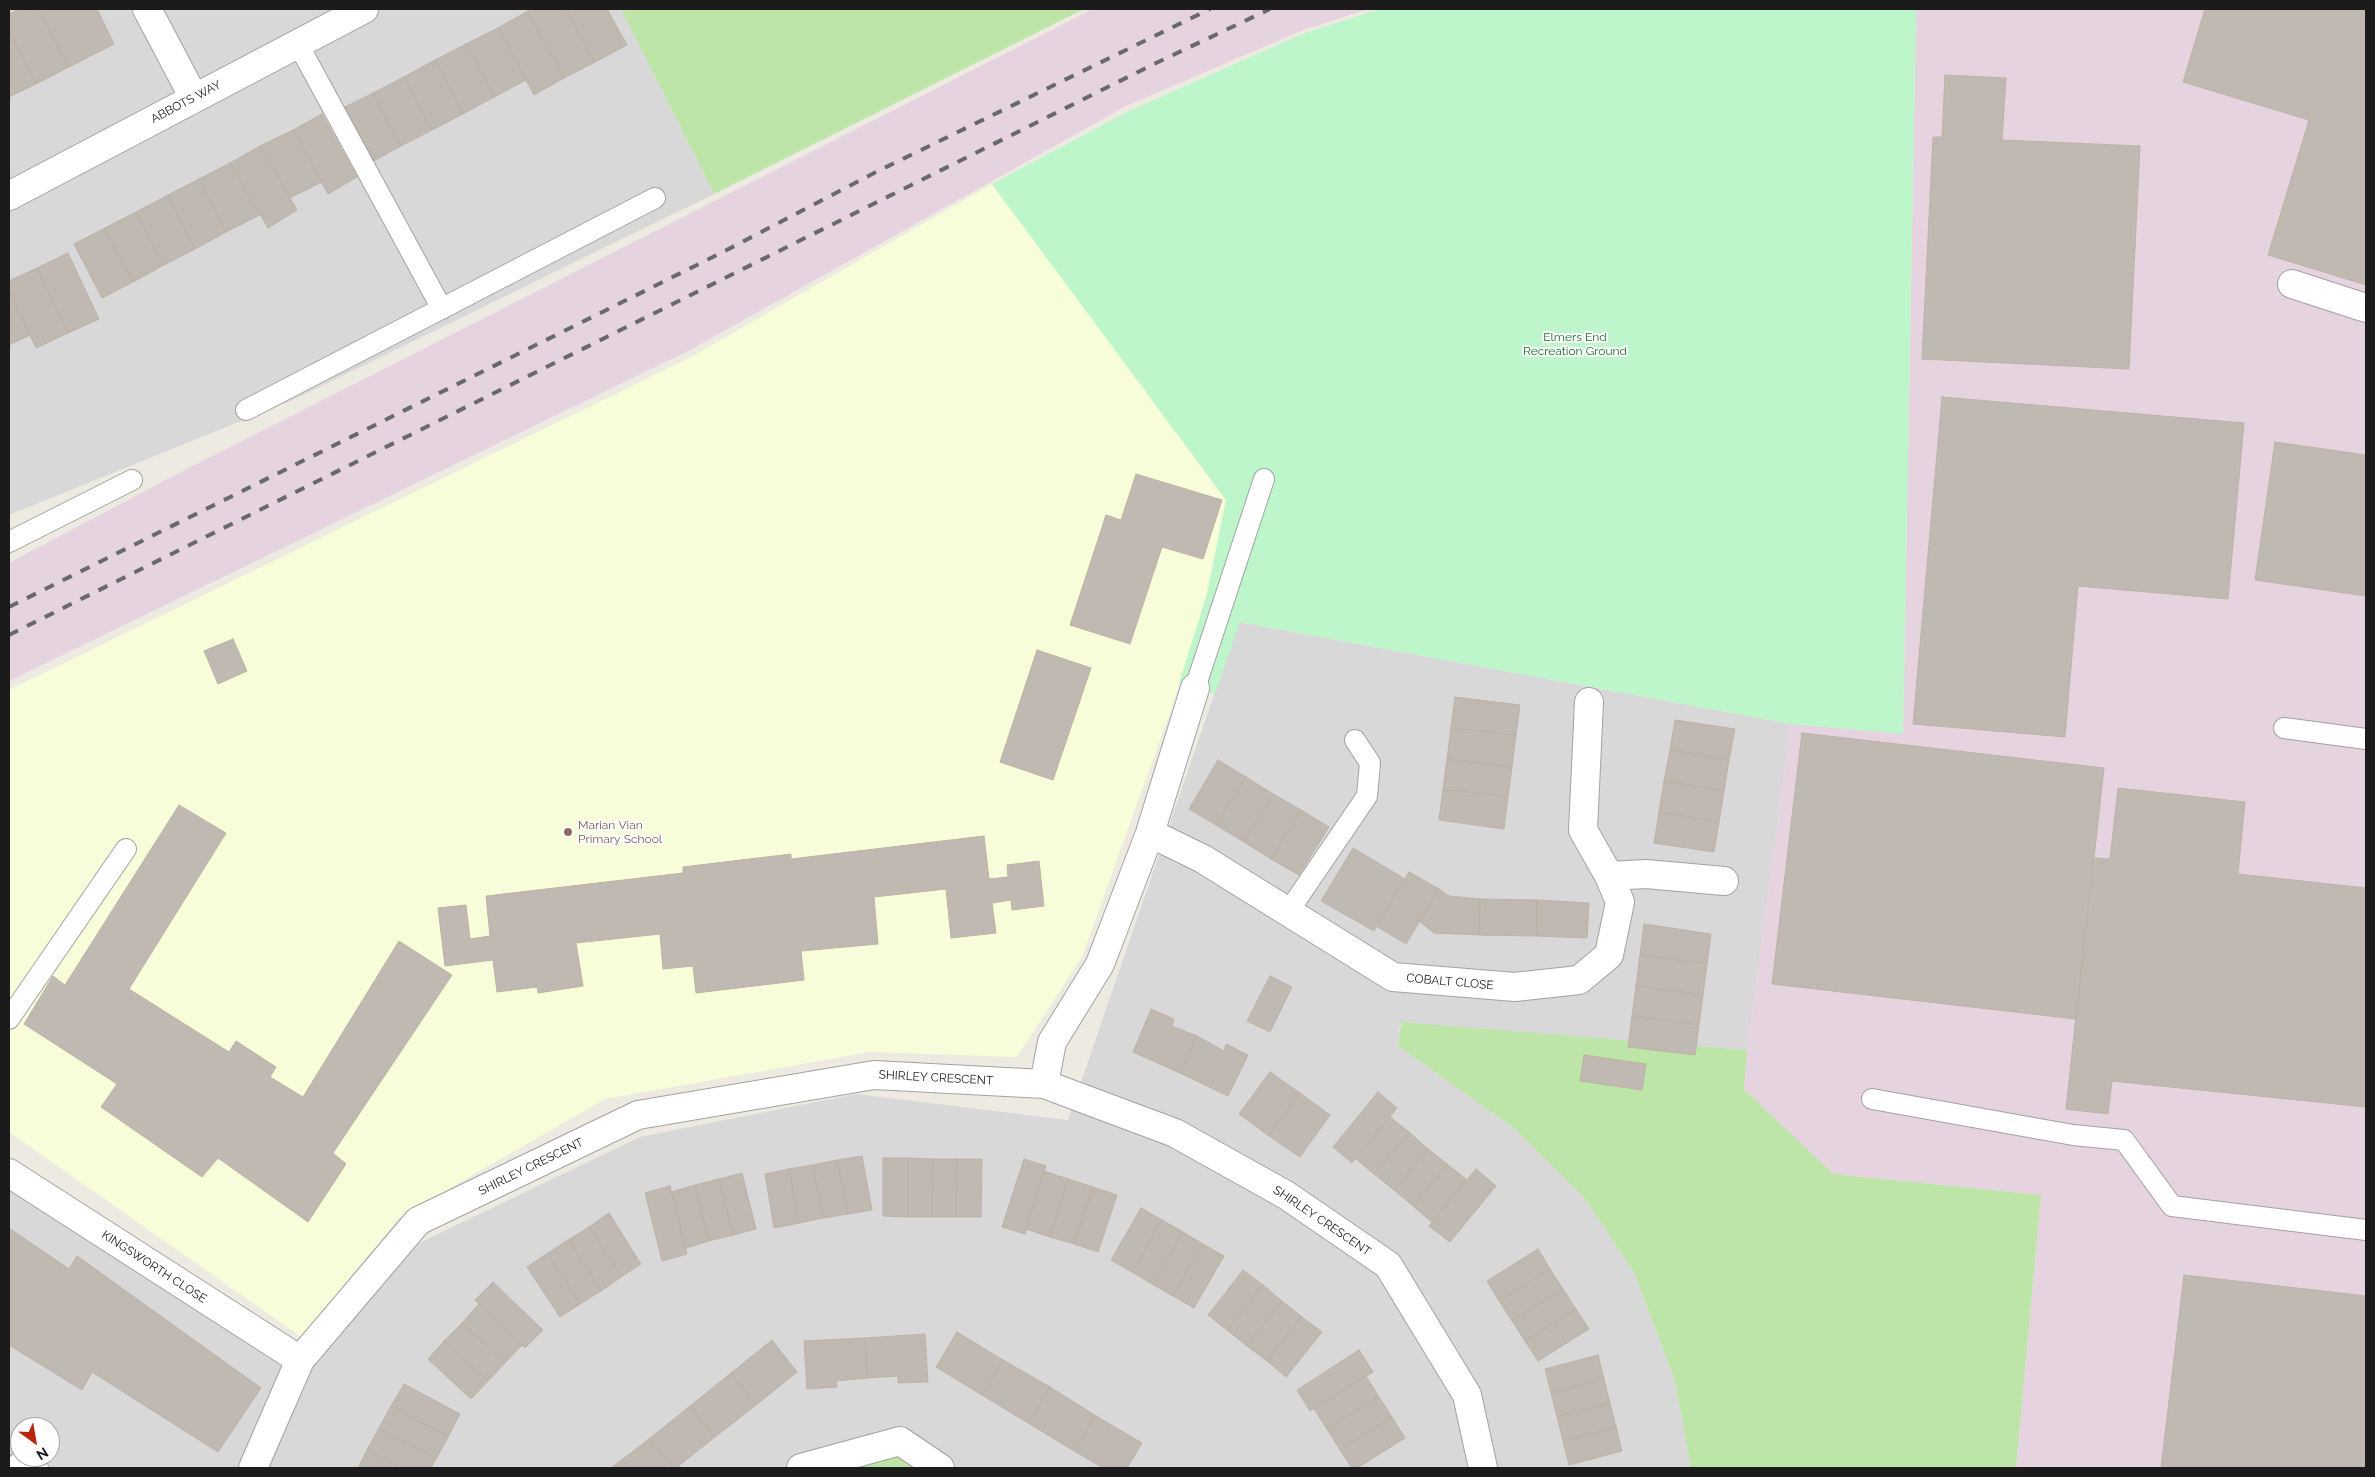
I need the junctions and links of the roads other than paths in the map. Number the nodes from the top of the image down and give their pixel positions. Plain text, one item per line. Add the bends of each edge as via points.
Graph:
1 (147, 9) edge
2 (364, 9) edge
3 (298, 44) junction
4 (194, 98) junction
5 (9, 196) edge
6 (655, 198) dead end
7 (2292, 284) dead end
8 (2366, 308) edge
9 (442, 309) junction
10 (246, 410) dead end
11 (1264, 479) dead end
12 (132, 480) dead end
13 (9, 542) edge
14 (1195, 688) joint
15 (1589, 702) dead end
16 (2284, 728) dead end
17 (2366, 739) edge
18 (1355, 740) dead end
19 (1150, 834) junction
20 (126, 849) dead end
21 (1609, 876) junction
22 (1724, 881) dead end
23 (1288, 912) junction
24 (9, 1019) edge
25 (1044, 1084) junction
26 (1872, 1100) dead end
27 (9, 1174) edge
28 (2366, 1230) edge
29 (300, 1360) junction
30 (253, 1468) edge
31 (801, 1468) edge
32 (940, 1468) edge
33 (1482, 1468) edge

1 - 4 street
2 - 3 street, ABBOTS WAY
3 - 4 street, ABBOTS WAY
3 - 9 lane
4 - 5 street, ABBOTS WAY
6 - 9 lane
7 - 8 street
9 - 10 lane
11 - 14 lane
12 - 13 lane
14 - 19 street
15 - 21 street, COBALT CLOSE via 1583,830
16 - 17 lane
18 - 23 lane via 1370,763 1368,796
19 - 23 street, COBALT CLOSE via 1203,859
19 - 25 street via 1100,964 1052,1042
20 - 24 lane
21 - 22 street via 1646,874
21 - 23 street, COBALT CLOSE via 1620,902 1608,955 1579,980 1524,986 1393,977
25 - 29 street, SHIRLEY CRESCENT via 874,1075 638,1115 418,1221
25 - 33 street, SHIRLEY CRESCENT via 1175,1133 1286,1195 1388,1265 1468,1395
26 - 28 lane via 2072,1135 2124,1140 2172,1206
27 - 29 street, KINGSWORTH CLOSE
29 - 30 street, SHIRLEY CRESCENT
31 - 32 street via 900,1442

